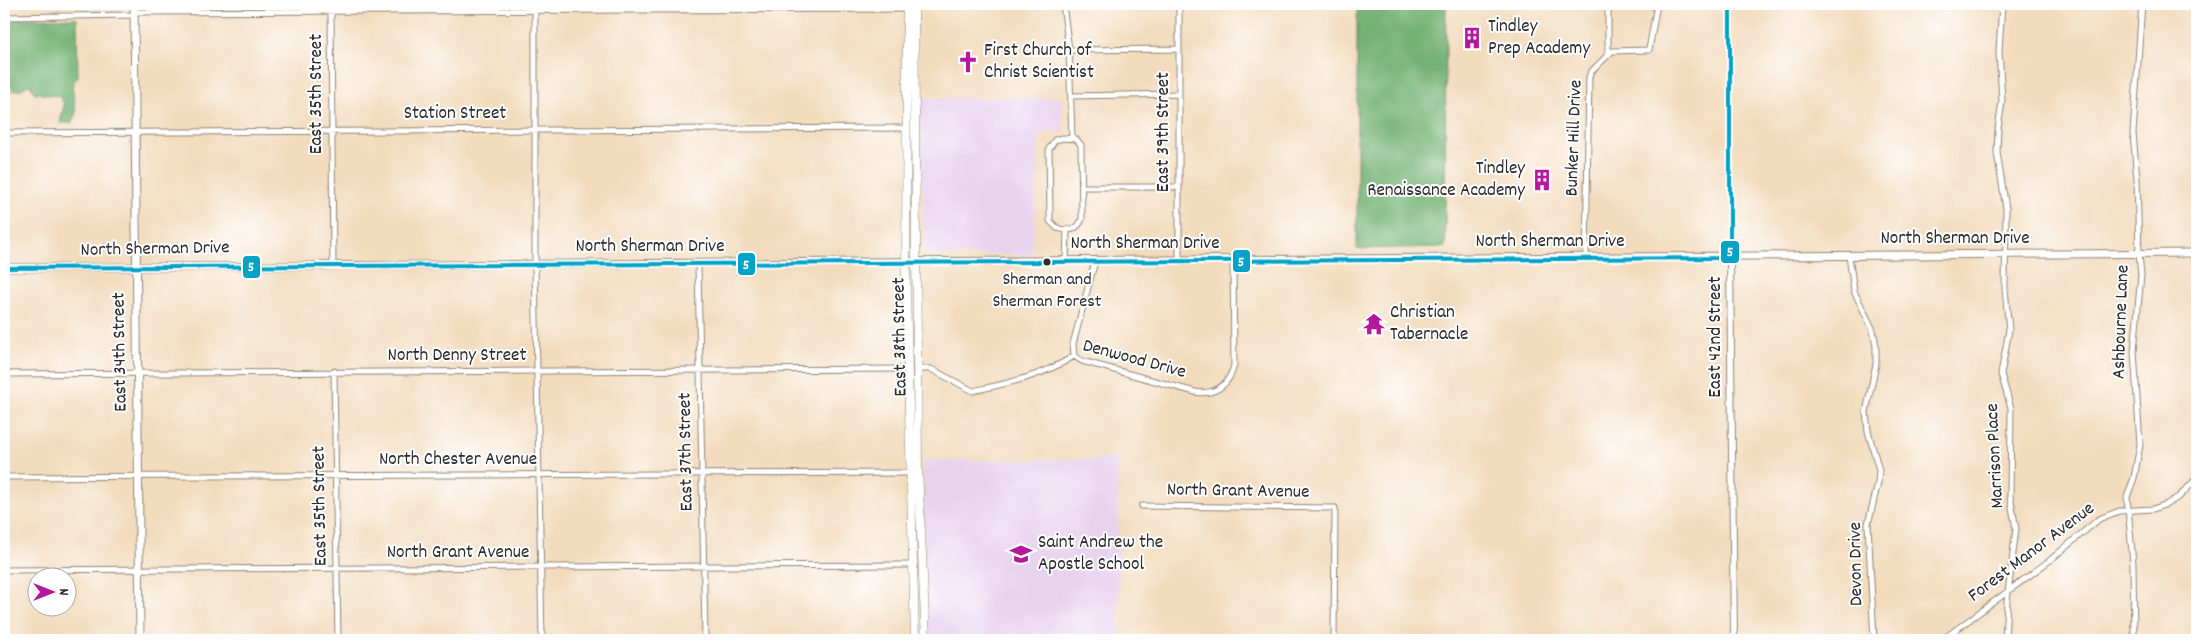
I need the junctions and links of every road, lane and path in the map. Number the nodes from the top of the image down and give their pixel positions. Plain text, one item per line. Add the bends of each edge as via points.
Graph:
1 (134, 4) edge
2 (535, 4) edge
3 (914, 4) edge
4 (1063, 4) edge
5 (1179, 4) edge
6 (1608, 4) edge
7 (1657, 4) edge
8 (1730, 4) edge
9 (2002, 4) edge
10 (2142, 4) edge
11 (907, 6) edge
12 (535, 11) junction
13 (331, 12) junction
14 (134, 14) junction
15 (4, 17) edge
16 (1179, 49) junction
17 (1069, 50) junction
18 (1608, 54) junction
19 (1179, 94) junction
20 (1071, 96) junction
21 (907, 128) junction
22 (535, 129) junction
23 (332, 130) junction
24 (136, 131) junction
25 (4, 132) edge
26 (1072, 138) junction
27 (1082, 187) junction
28 (1179, 187) junction
29 (1067, 230) junction
30 (2197, 253) edge
31 (2139, 254) junction
32 (2005, 255) junction
33 (1849, 256) junction
34 (1586, 258) junction
35 (1730, 258) junction
36 (1179, 260) junction
37 (1233, 260) junction
38 (1066, 261) junction
39 (1095, 261) junction
40 (906, 263) junction
41 (916, 263) junction
42 (535, 264) junction
43 (698, 264) junction
44 (333, 265) junction
45 (136, 266) junction
46 (4, 268) edge
47 (1074, 356) junction
48 (913, 369) junction
49 (537, 370) junction
50 (700, 370) junction
51 (334, 371) junction
52 (137, 372) junction
53 (4, 374) edge
54 (912, 473) junction
55 (702, 474) junction
56 (335, 475) junction
57 (539, 475) junction
58 (139, 477) junction
59 (4, 478) edge
60 (2197, 478) edge
61 (1142, 506) dead end
62 (2128, 510) junction
63 (913, 566) junction
64 (704, 567) junction
65 (541, 568) junction
66 (336, 569) junction
67 (4, 570) edge
68 (140, 570) junction
69 (2009, 590) junction
70 (140, 640) edge
71 (338, 640) edge
72 (542, 640) edge
73 (705, 640) edge
74 (916, 640) edge
75 (926, 640) edge
76 (1334, 640) edge
77 (1734, 640) edge
78 (1874, 640) edge
79 (1942, 640) edge
80 (2005, 640) edge
81 (2134, 640) edge

1 - 14 main road, East 34th Street
2 - 12 street
3 - 41 main road, East 38th Street
4 - 17 street
5 - 16 street, East 39th Street
6 - 18 street
7 - 18 street via 1649,50 1616,50
8 - 35 street, East 42nd Street
9 - 32 street, Marrison Place via 1999,42 2002,101 1997,153 2006,208
10 - 31 street, Ashbourne Lane via 2133,121
11 - 12 street
11 - 21 main road, East 38th Street
12 - 13 street
12 - 22 street
13 - 14 street
13 - 23 street, East 35th Street
14 - 15 street
14 - 24 main road, East 34th Street
16 - 17 street
16 - 19 street, East 39th Street
17 - 20 street
18 - 34 street, Bunker Hill Drive via 1588,80
19 - 20 street
19 - 28 street, East 39th Street
20 - 26 street
21 - 22 street, Station Street
21 - 40 main road, East 38th Street
22 - 23 street, Station Street
22 - 42 street
23 - 24 street, Station Street
23 - 44 street, East 35th Street
24 - 25 street, Station Street
24 - 45 main road, East 34th Street
26 - 27 street via 1081,145
26 - 29 street via 1055,140 1049,149 1050,221 1057,228
27 - 28 street
27 - 29 street via 1082,218 1075,229
28 - 36 street, East 39th Street
29 - 38 street
30 - 31 main road, North Sherman Drive
31 - 32 main road, North Sherman Drive
31 - 62 street, Ashbourne Lane via 2141,287 2134,367 2140,445 2127,497
32 - 33 main road, North Sherman Drive
32 - 69 street, Marrison Place via 2009,335 2001,374 2011,408 2010,496 2016,529
33 - 35 main road, North Sherman Drive
33 - 78 street, Devon Drive via 1852,285 1873,330 1876,346 1876,364 1866,412 1878,470 1868,524
34 - 35 main road, North Sherman Drive
34 - 37 main road, North Sherman Drive
35 - 77 street, East 42nd Street
36 - 37 main road, North Sherman Drive
36 - 39 main road, North Sherman Drive
37 - 47 street, Denwood Drive via 1234,365 1228,380 1216,390 1195,392 1082,361
38 - 39 main road, North Sherman Drive
38 - 41 main road, North Sherman Drive
39 - 47 street via 1073,344
40 - 41 main road, North Sherman Drive
40 - 43 main road, North Sherman Drive
40 - 48 main road, East 38th Street
41 - 48 main road, East 38th Street
42 - 43 main road, North Sherman Drive
42 - 44 main road, North Sherman Drive
42 - 49 street
43 - 50 street, East 37th Street
44 - 45 main road, North Sherman Drive
45 - 46 main road, North Sherman Drive
45 - 52 main road, East 34th Street
47 - 48 street, Denwood Drive via 1032,377 973,391 932,369
48 - 50 street, North Denny Street
48 - 54 main road, East 38th Street
48 - 75 main road, East 38th Street
49 - 50 street, North Denny Street
49 - 51 street, North Denny Street
49 - 57 street
50 - 55 street, East 37th Street
51 - 52 street, North Denny Street
51 - 56 street, East 35th Street
52 - 53 street, North Denny Street
52 - 58 main road, East 34th Street
54 - 55 street, North Chester Avenue
54 - 63 main road, East 38th Street
55 - 57 street, North Chester Avenue
55 - 64 street, East 37th Street
56 - 57 street, North Chester Avenue
56 - 58 street, North Chester Avenue
56 - 66 street, East 35th Street
57 - 65 street
58 - 59 street, North Chester Avenue
58 - 68 main road, East 34th Street
60 - 62 street, Forest Manor Avenue via 2167,504 2153,509
61 - 76 street, North Grant Avenue via 1334,508
62 - 69 street, Forest Manor Avenue via 2099,519 2049,562
62 - 81 street, Ashbourne Lane via 2134,573
63 - 64 street, North Grant Avenue
63 - 74 main road, East 38th Street
64 - 65 street, North Grant Avenue
64 - 73 street, East 37th Street
65 - 66 street, North Grant Avenue
65 - 72 street
66 - 68 street, North Grant Avenue
66 - 71 street, East 35th Street
67 - 68 street, North Grant Avenue
68 - 70 main road, East 34th Street
69 - 79 street, Forest Manor Avenue
69 - 80 street, Marrison Place

